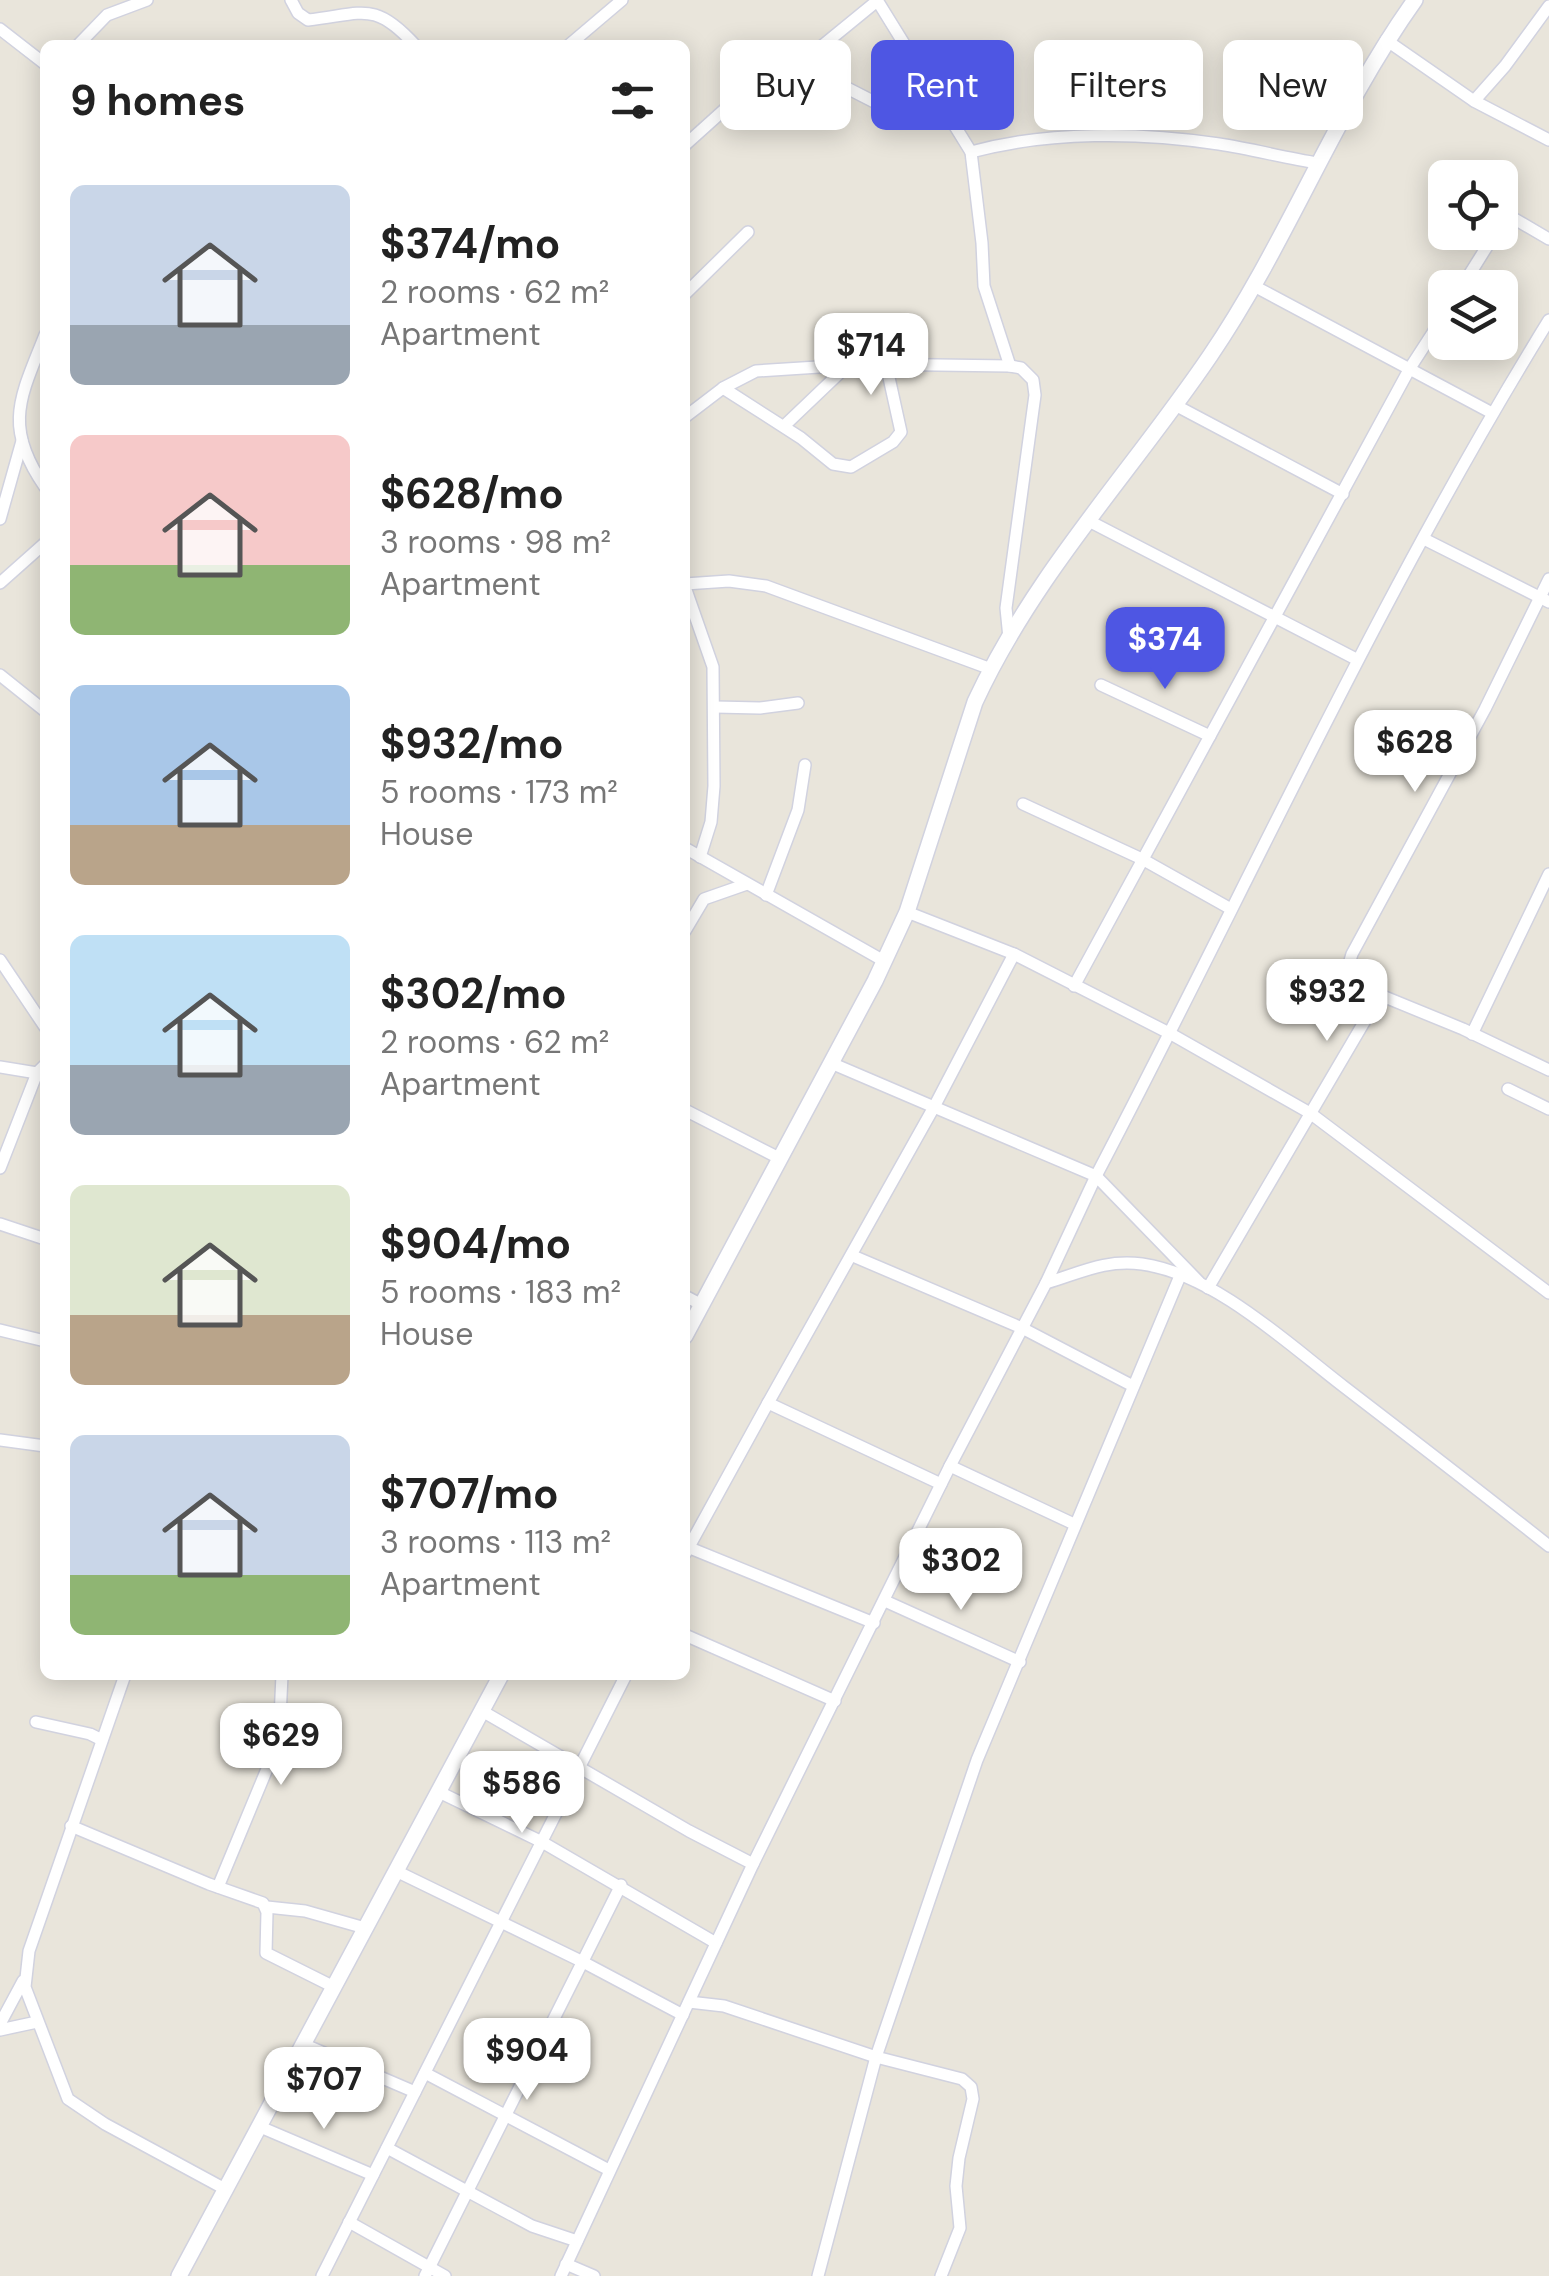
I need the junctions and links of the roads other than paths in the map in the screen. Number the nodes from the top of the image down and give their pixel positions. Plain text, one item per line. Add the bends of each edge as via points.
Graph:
1 (147, 0) edge
2 (291, 0) edge
3 (622, 0) edge
4 (877, 0) edge
5 (1415, 0) edge
6 (1549, 6) edge
7 (0, 29) edge
8 (83, 40) edge
9 (410, 40) edge
10 (575, 40) edge
11 (829, 40) edge
12 (901, 40) edge
13 (1386, 40) junction
14 (40, 60) edge
15 (1474, 100) junction
16 (720, 113) edge
17 (957, 130) edge
18 (1549, 140) edge
19 (690, 141) edge
20 (971, 152) junction
21 (1321, 159) junction
22 (1518, 221) edge
23 (748, 232) dead end
24 (1549, 239) edge
25 (1254, 286) junction
26 (690, 289) edge
27 (1549, 320) edge
28 (1428, 340) edge
29 (40, 346) edge
30 (849, 364) junction
31 (886, 364) junction
32 (1010, 366) junction
33 (1410, 368) junction
34 (723, 388) junction
35 (1175, 405) junction
36 (1492, 412) junction
37 (690, 413) edge
38 (784, 426) junction
39 (22, 441) junction
40 (40, 476) edge
41 (1342, 494) junction
42 (0, 519) edge
43 (1087, 520) junction
44 (1424, 539) junction
45 (40, 547) edge
46 (1549, 579) edge
47 (0, 583) edge
48 (690, 585) edge
49 (1544, 599) edge
50 (690, 603) edge
51 (1276, 617) junction
52 (1009, 638) junction
53 (1356, 659) junction
54 (991, 669) junction
55 (0, 674) edge
56 (1102, 685) dead end
57 (798, 702) dead end
58 (40, 707) edge
59 (715, 707) junction
60 (1210, 736) junction
61 (805, 764) dead end
62 (1023, 804) dead end
63 (690, 851) edge
64 (700, 857) junction
65 (1142, 859) junction
66 (1549, 874) edge
67 (748, 884) junction
68 (766, 895) junction
69 (1231, 910) junction
70 (907, 912) junction
71 (690, 923) edge
72 (1014, 954) junction
73 (0, 960) edge
74 (884, 960) junction
75 (1074, 986) junction
76 (1380, 995) junction
77 (40, 1019) edge
78 (1171, 1034) junction
79 (1472, 1034) junction
80 (831, 1063) junction
81 (0, 1067) edge
82 (40, 1069) edge
83 (1549, 1070) edge
84 (40, 1071) edge
85 (1508, 1089) dead end
86 (934, 1107) junction
87 (1549, 1109) edge
88 (690, 1112) edge
89 (1310, 1113) junction
90 (781, 1158) junction
91 (0, 1168) edge
92 (1096, 1176) junction
93 (0, 1224) edge
94 (40, 1237) edge
95 (853, 1256) junction
96 (1180, 1276) junction
97 (1046, 1283) junction
98 (1205, 1287) junction
99 (1549, 1292) edge
100 (690, 1299) edge
101 (702, 1305) junction
102 (690, 1327) edge
103 (1022, 1328) junction
104 (0, 1330) edge
105 (40, 1340) edge
106 (1133, 1386) junction
107 (768, 1403) junction
108 (0, 1440) edge
109 (40, 1445) edge
110 (950, 1466) junction
111 (941, 1484) junction
112 (1074, 1524) junction
113 (690, 1542) edge
114 (1549, 1546) edge
115 (690, 1551) edge
116 (885, 1601) junction
117 (874, 1623) junction
118 (690, 1637) edge
119 (1020, 1662) junction
120 (124, 1680) edge
121 (282, 1680) edge
122 (498, 1680) edge
123 (623, 1680) edge
124 (836, 1700) junction
125 (482, 1711) junction
126 (36, 1722) dead end
127 (102, 1740) junction
128 (579, 1768) junction
129 (439, 1792) junction
130 (72, 1826) junction
131 (542, 1842) junction
132 (753, 1864) junction
133 (396, 1872) junction
134 (621, 1885) junction
135 (218, 1886) junction
136 (267, 1908) junction
137 (502, 1922) junction
138 (366, 1928) junction
139 (716, 1943) junction
140 (583, 1962) junction
141 (24, 1981) junction
142 (334, 1987) junction
143 (689, 2002) junction
144 (682, 2016) junction
145 (37, 2022) junction
146 (0, 2027) edge
147 (303, 2044) junction
148 (876, 2057) junction
149 (425, 2073) junction
150 (415, 2092) junction
151 (507, 2115) junction
152 (258, 2126) junction
153 (387, 2148) junction
154 (609, 2170) junction
155 (373, 2176) junction
156 (225, 2189) junction
157 (466, 2192) junction
158 (349, 2222) junction
159 (577, 2241) junction
160 (564, 2270) edge
161 (427, 2272) edge
162 (179, 2276) edge
163 (322, 2276) edge
164 (445, 2276) edge
165 (594, 2276) edge
166 (818, 2276) edge
167 (941, 2276) edge

1 - 8 street via 106,14
2 - 9 street via 308,20 376,12
3 - 10 street
4 - 11 street
4 - 12 street
5 - 13 street
6 - 15 street
7 - 14 street
13 - 15 street
13 - 21 street
15 - 18 street
16 - 19 street
17 - 20 street
20 - 21 street via 1135,136
20 - 32 street via 984,286
21 - 25 street
22 - 24 street
23 - 26 street
25 - 33 street
25 - 35 street
27 - 36 street
28 - 33 street
29 - 39 street via 21,394
30 - 31 street
30 - 34 street via 756,371
30 - 38 street
31 - 32 street
31 - 38 street via 901,430 852,468 833,464
32 - 52 street via 1031,378 1035,395 1006,608
33 - 36 street
33 - 41 street
34 - 37 street
34 - 38 street
35 - 41 street
35 - 43 street
36 - 44 street
39 - 40 street
39 - 42 street
41 - 51 street
43 - 51 street
43 - 52 street
44 - 49 street
44 - 53 street
45 - 47 street
46 - 49 street
48 - 54 street via 729,580 766,586
49 - 76 street via 1352,954 1354,975
50 - 59 street via 712,660
51 - 53 street
51 - 60 street
52 - 54 street
53 - 69 street
54 - 70 street
55 - 58 street
56 - 60 street
57 - 59 street
59 - 64 street via 711,822
60 - 65 street
61 - 68 street via 794,825
62 - 65 street
63 - 64 street
64 - 67 street
65 - 69 street
65 - 75 street
66 - 79 street
67 - 68 street
67 - 71 street via 704,899
68 - 74 street
69 - 78 street
70 - 72 street
70 - 74 street
72 - 75 street
72 - 86 street
73 - 77 street
74 - 80 street
75 - 78 street
76 - 79 street
76 - 89 street
78 - 89 street
78 - 92 street
79 - 83 street
80 - 86 street
80 - 90 street
81 - 82 street
84 - 91 street
85 - 87 street
86 - 92 street
86 - 95 street
88 - 90 street
89 - 98 street
89 - 99 street
90 - 101 street
92 - 97 street
92 - 98 street
93 - 94 street
95 - 103 street
95 - 107 street
96 - 97 street via 1121,1262
96 - 98 street
96 - 106 street
97 - 103 street
98 - 114 street
100 - 101 street
101 - 102 street
103 - 106 street
103 - 110 street
104 - 105 street
106 - 112 street
107 - 111 street
107 - 113 street
108 - 109 street
110 - 111 street
110 - 112 street
111 - 116 street
112 - 119 street
115 - 117 street
116 - 117 street
116 - 119 street
117 - 124 street
118 - 124 street
119 - 148 street via 977,1760
120 - 127 street
121 - 135 street via 278,1740
122 - 125 street
123 - 128 street
124 - 132 street
125 - 128 street
125 - 129 street
126 - 127 street
127 - 130 street
128 - 131 street
128 - 132 street
129 - 131 street
129 - 133 street
130 - 135 street
130 - 141 street via 28,1951
131 - 134 street
131 - 137 street
132 - 139 street
133 - 137 street
133 - 138 street
134 - 139 street
134 - 140 street
135 - 136 street
136 - 138 street
136 - 142 street via 266,1953
137 - 140 street
137 - 149 street
138 - 142 street
139 - 143 street
140 - 144 street
140 - 151 street
141 - 145 street
141 - 146 street
142 - 147 street
143 - 144 street
143 - 148 street via 724,2006
144 - 154 street
145 - 146 street
145 - 156 street via 74,2105
147 - 150 street
147 - 152 street
148 - 166 street
148 - 167 street via 971,2087 956,2186 960,2228
149 - 150 street
149 - 151 street
150 - 153 street
151 - 154 street
151 - 157 street
152 - 155 street
152 - 156 street
153 - 155 street
153 - 157 street
154 - 159 street
155 - 158 street
156 - 162 street
157 - 159 street via 551,2235
157 - 161 street
158 - 161 street
158 - 163 street
159 - 160 street
160 - 165 street
161 - 164 street

